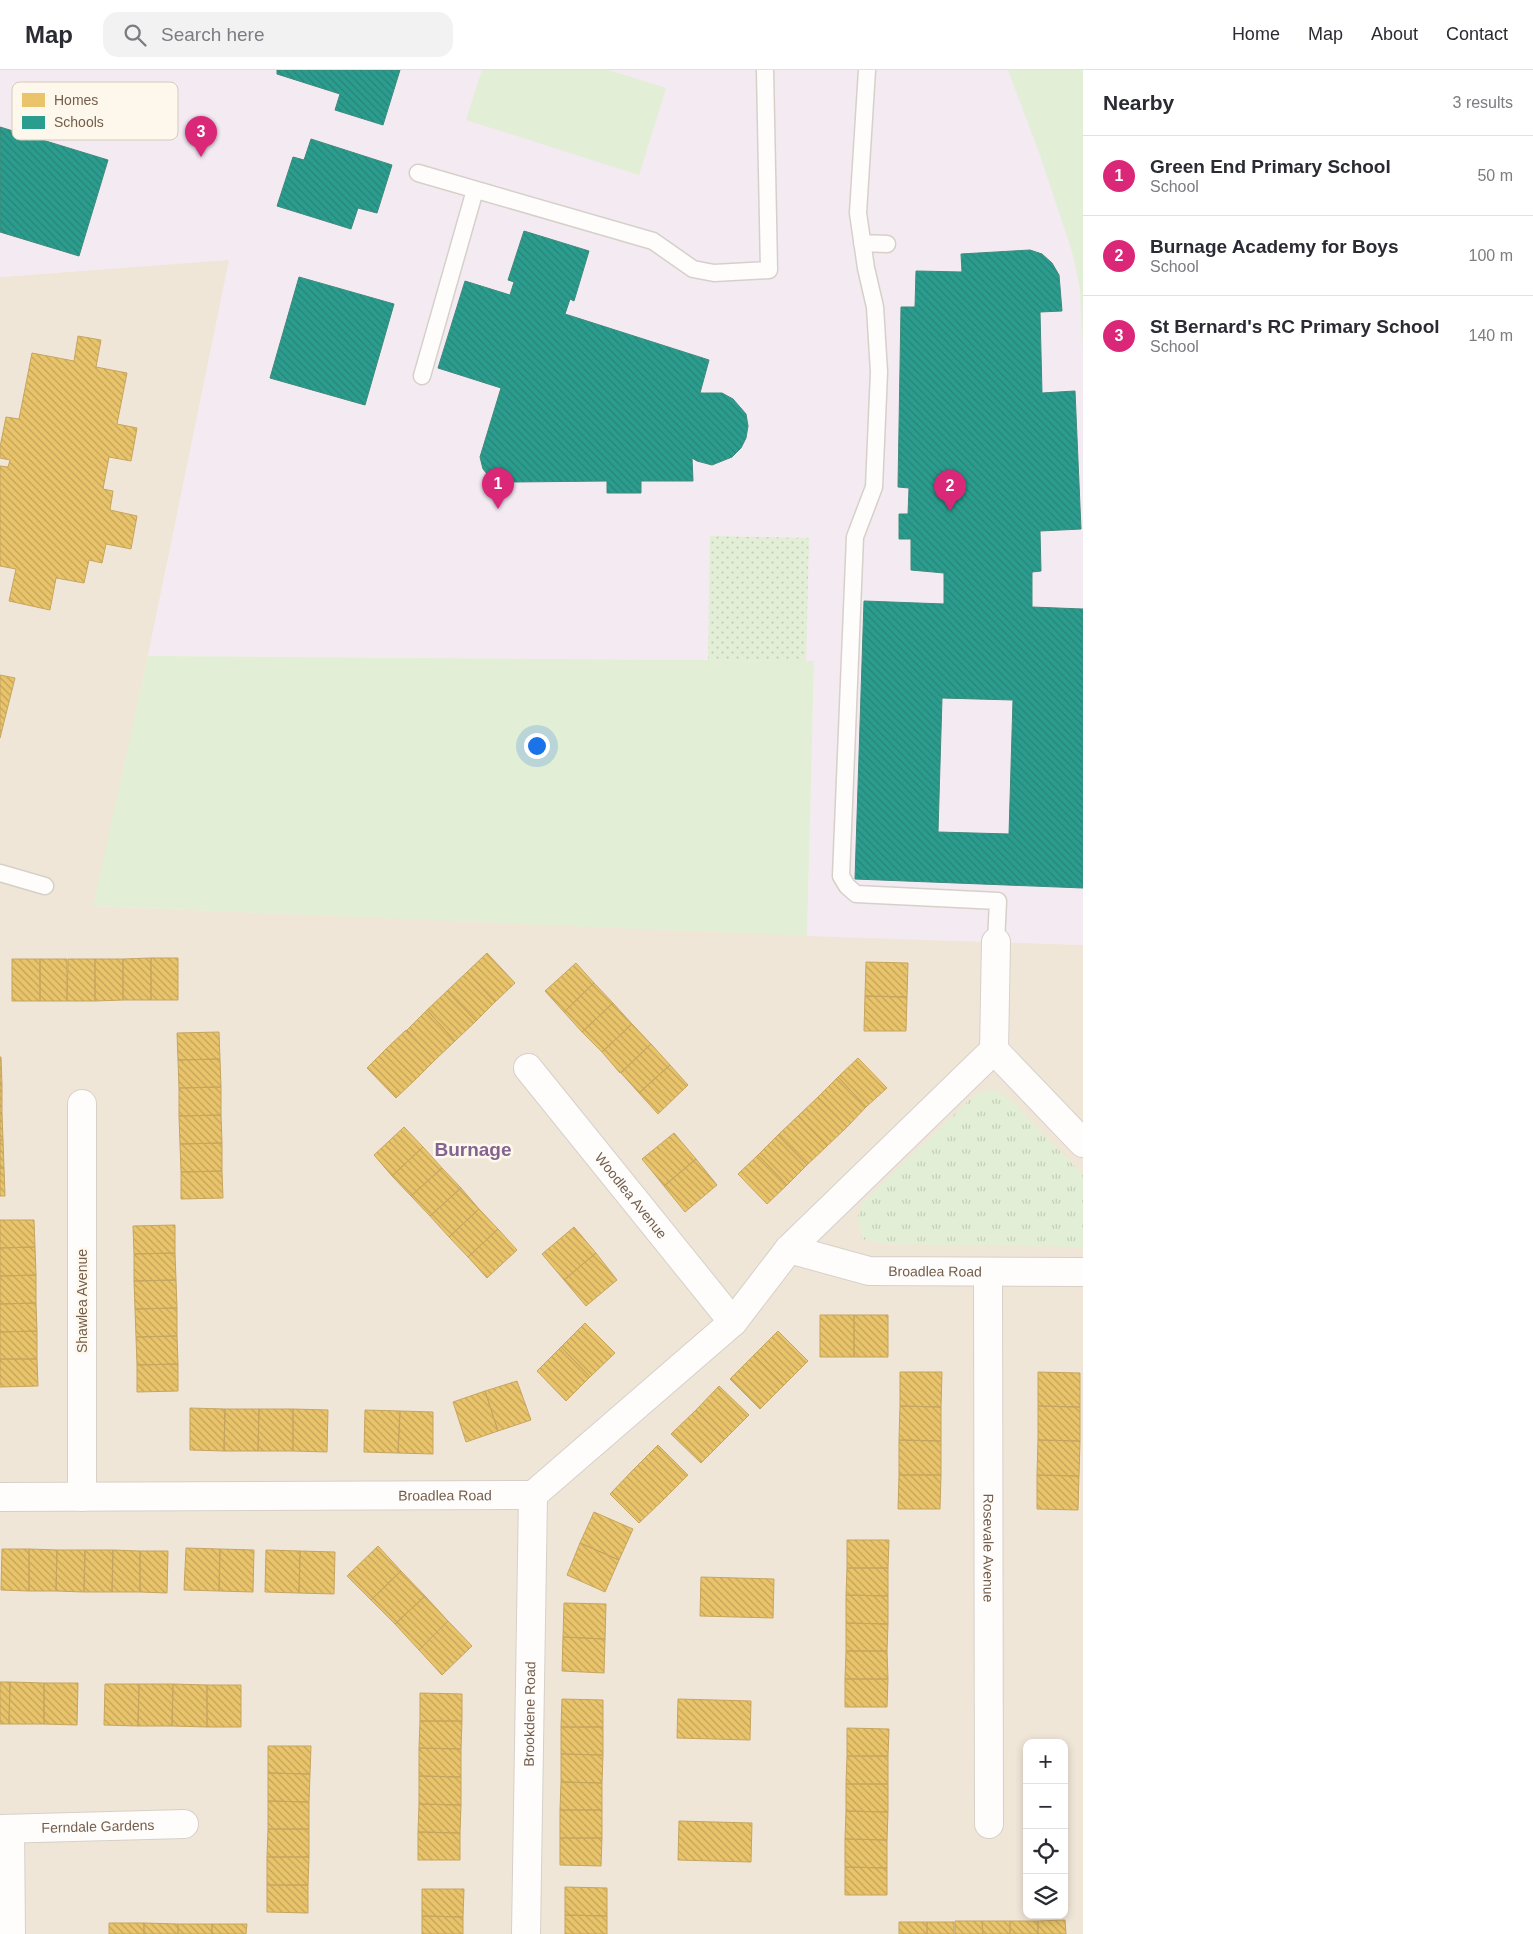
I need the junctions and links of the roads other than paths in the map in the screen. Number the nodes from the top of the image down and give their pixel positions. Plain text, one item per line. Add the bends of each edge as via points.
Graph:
1 (765, 70) edge
2 (867, 70) edge
3 (418, 173) dead end
4 (475, 190) junction
5 (862, 243) junction
6 (888, 244) dead end
7 (422, 376) dead end
8 (0, 873) edge
9 (45, 886) dead end
10 (996, 942) joint
11 (994, 1050) junction
12 (528, 1068) dead end
13 (82, 1104) dead end
14 (1083, 1143) edge
15 (789, 1249) junction
16 (1083, 1272) edge
17 (988, 1273) junction
18 (733, 1322) junction
19 (533, 1495) junction
20 (0, 1497) edge
21 (82, 1497) junction
22 (184, 1824) dead end
23 (989, 1824) dead end
24 (5, 1829) edge
25 (11, 1934) edge
26 (526, 1934) edge

1 - 4 lane via 769,270 714,273 693,269 653,241
2 - 5 lane via 858,213
3 - 4 lane
4 - 7 lane
5 - 6 lane
5 - 10 lane via 875,307 879,372 874,488 855,537 841,876 856,894 998,901
8 - 9 lane
10 - 11 street
11 - 14 street
11 - 15 street
12 - 18 street, Woodlea Avenue
13 - 21 street, Shawlea Avenue
15 - 17 street, Broadlea Road via 869,1270
15 - 18 street
16 - 17 street, Broadlea Road
17 - 23 street, Rosevale Avenue
18 - 19 street
19 - 21 street, Broadlea Road
19 - 26 street, Brookdene Road
20 - 21 street, Broadlea Road
22 - 24 street, Ferndale Gardens
24 - 25 street, Ferndale Gardens

